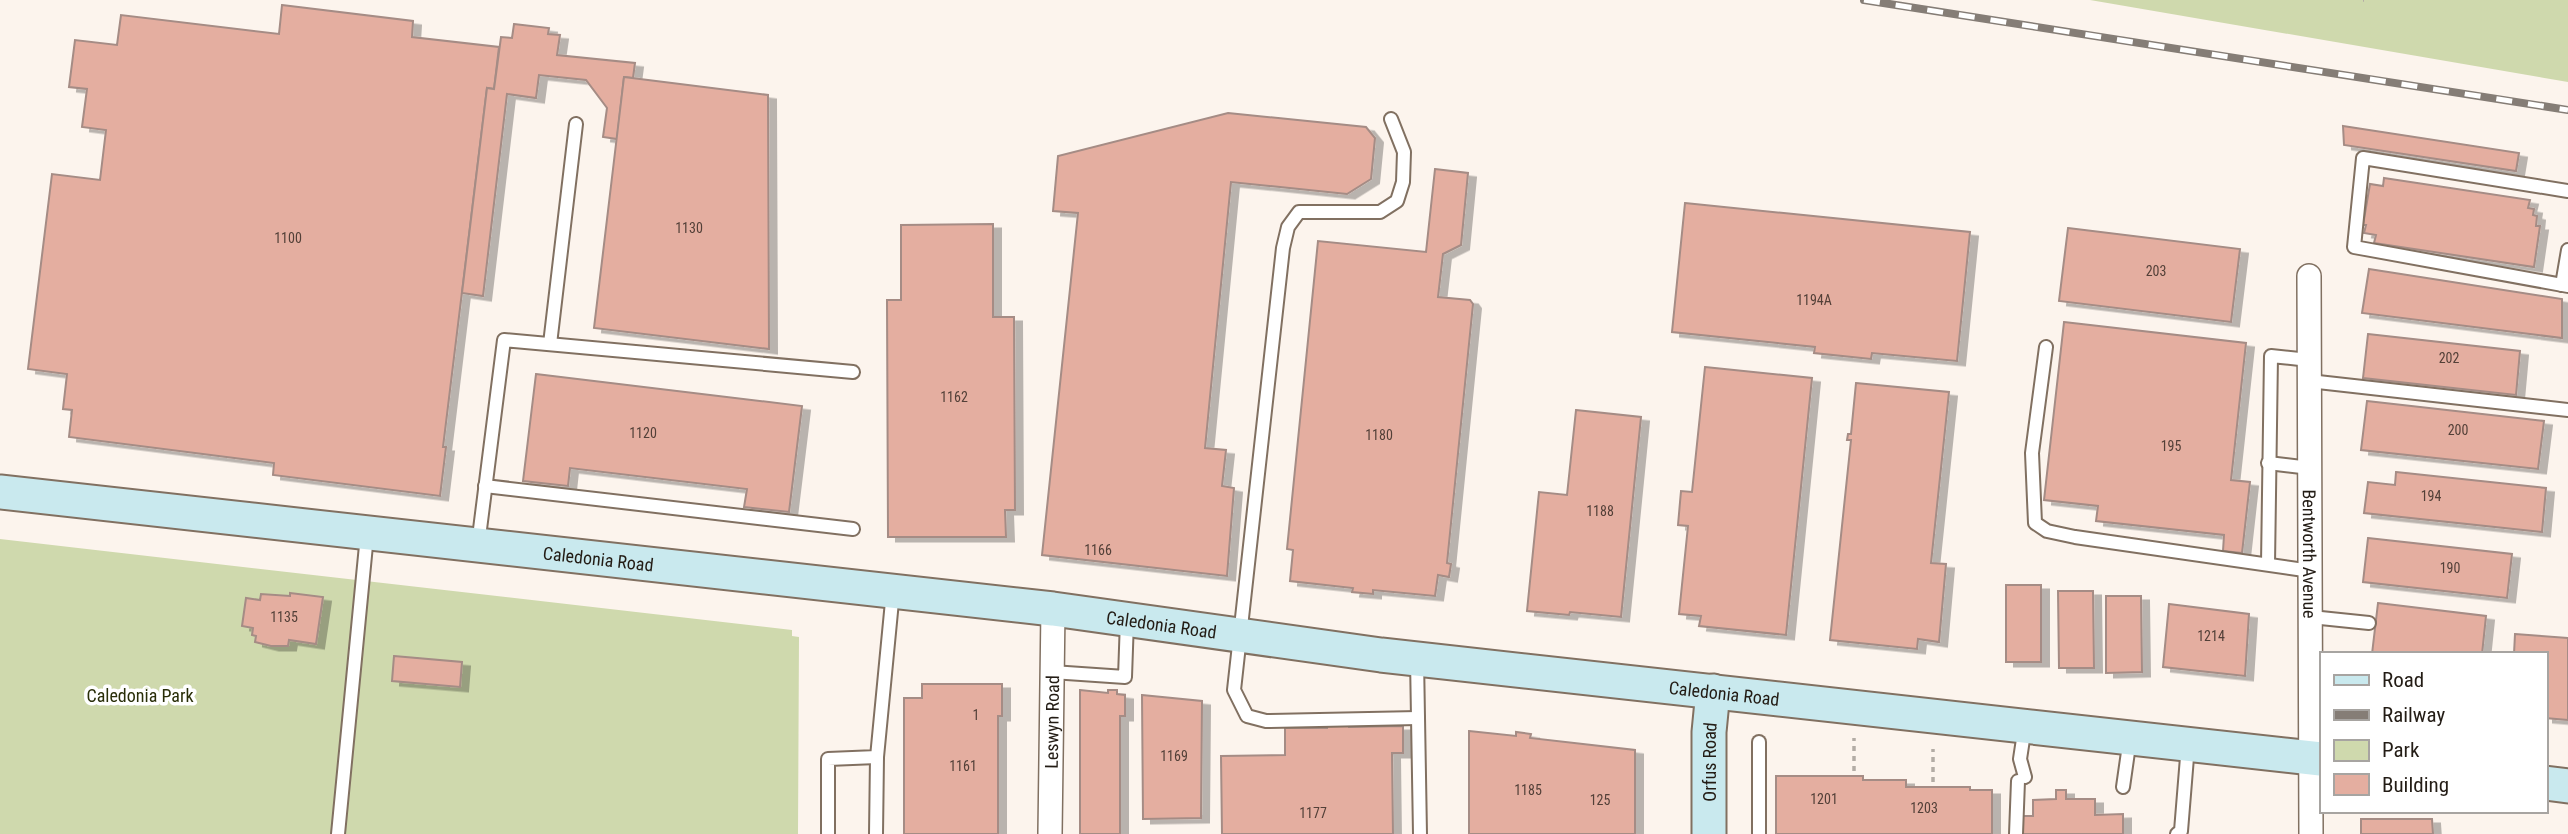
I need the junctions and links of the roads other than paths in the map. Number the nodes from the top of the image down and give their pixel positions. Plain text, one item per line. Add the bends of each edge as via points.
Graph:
1 (1391, 120) dead end
2 (576, 124) dead end
3 (2568, 191) edge
4 (2568, 250) edge
5 (2309, 276) dead end
6 (2565, 285) edge
7 (550, 344) junction
8 (2046, 347) dead end
9 (2309, 370) junction
10 (853, 372) dead end
11 (2568, 410) edge
12 (2268, 463) junction
13 (2310, 468) junction
14 (485, 486) junction
15 (0, 492) edge
16 (853, 529) dead end
17 (368, 533) junction
18 (478, 545) junction
19 (2268, 564) junction
20 (2311, 571) junction
21 (893, 591) junction
22 (1053, 609) junction
23 (2311, 617) junction
24 (1127, 619) junction
25 (2368, 623) dead end
26 (1239, 635) junction
27 (1417, 659) junction
28 (1052, 672) junction
29 (1713, 691) junction
30 (1418, 718) junction
31 (2025, 726) junction
32 (2130, 737) junction
33 (1759, 742) dead end
34 (2188, 744) junction
35 (877, 757) junction
36 (2317, 758) edge
37 (2547, 783) edge
38 (2568, 786) edge
39 (2123, 787) dead end
40 (2179, 833) edge
41 (338, 834) edge
42 (828, 834) edge
43 (876, 834) edge
44 (1050, 834) edge
45 (1420, 834) edge
46 (1709, 834) edge
47 (1759, 834) edge
48 (2016, 834) edge
49 (2311, 834) edge

1 - 26 lane via 1404,152 1397,201 1380,212 1298,212 1288,227
2 - 7 lane
3 - 6 lane via 2363,158 2354,247
4 - 6 lane
5 - 9 street, Bentworth Avenue
7 - 10 lane
7 - 14 lane via 504,340
8 - 19 lane via 2032,453 2035,523 2047,531 2075,537
9 - 11 lane
9 - 12 lane via 2271,356
9 - 13 street, Bentworth Avenue
12 - 13 lane
12 - 19 lane
13 - 20 street, Bentworth Avenue
14 - 16 lane
14 - 18 lane
15 - 17 street, Caledonia Road
17 - 18 street, Caledonia Road
17 - 41 lane
18 - 21 street, Caledonia Road
19 - 20 lane
20 - 23 street, Bentworth Avenue
21 - 22 street, Caledonia Road
21 - 35 lane
22 - 24 street, Caledonia Road
22 - 28 street, Leswyn Road
23 - 25 lane
23 - 36 street, Bentworth Avenue
24 - 26 street, Caledonia Road
24 - 28 lane via 1125,677
26 - 27 street, Caledonia Road
26 - 30 lane via 1234,690 1247,716 1266,721
27 - 29 street, Caledonia Road
27 - 30 lane
28 - 44 street, Leswyn Road
29 - 31 street, Caledonia Road
29 - 46 street, Orfus Road
30 - 45 lane
31 - 32 street, Caledonia Road
31 - 48 lane
32 - 34 street, Caledonia Road
32 - 39 lane
33 - 47 lane
34 - 36 street, Caledonia Road
34 - 40 lane
35 - 42 lane via 828,759
35 - 43 lane
36 - 49 street, Bentworth Avenue
37 - 38 street

